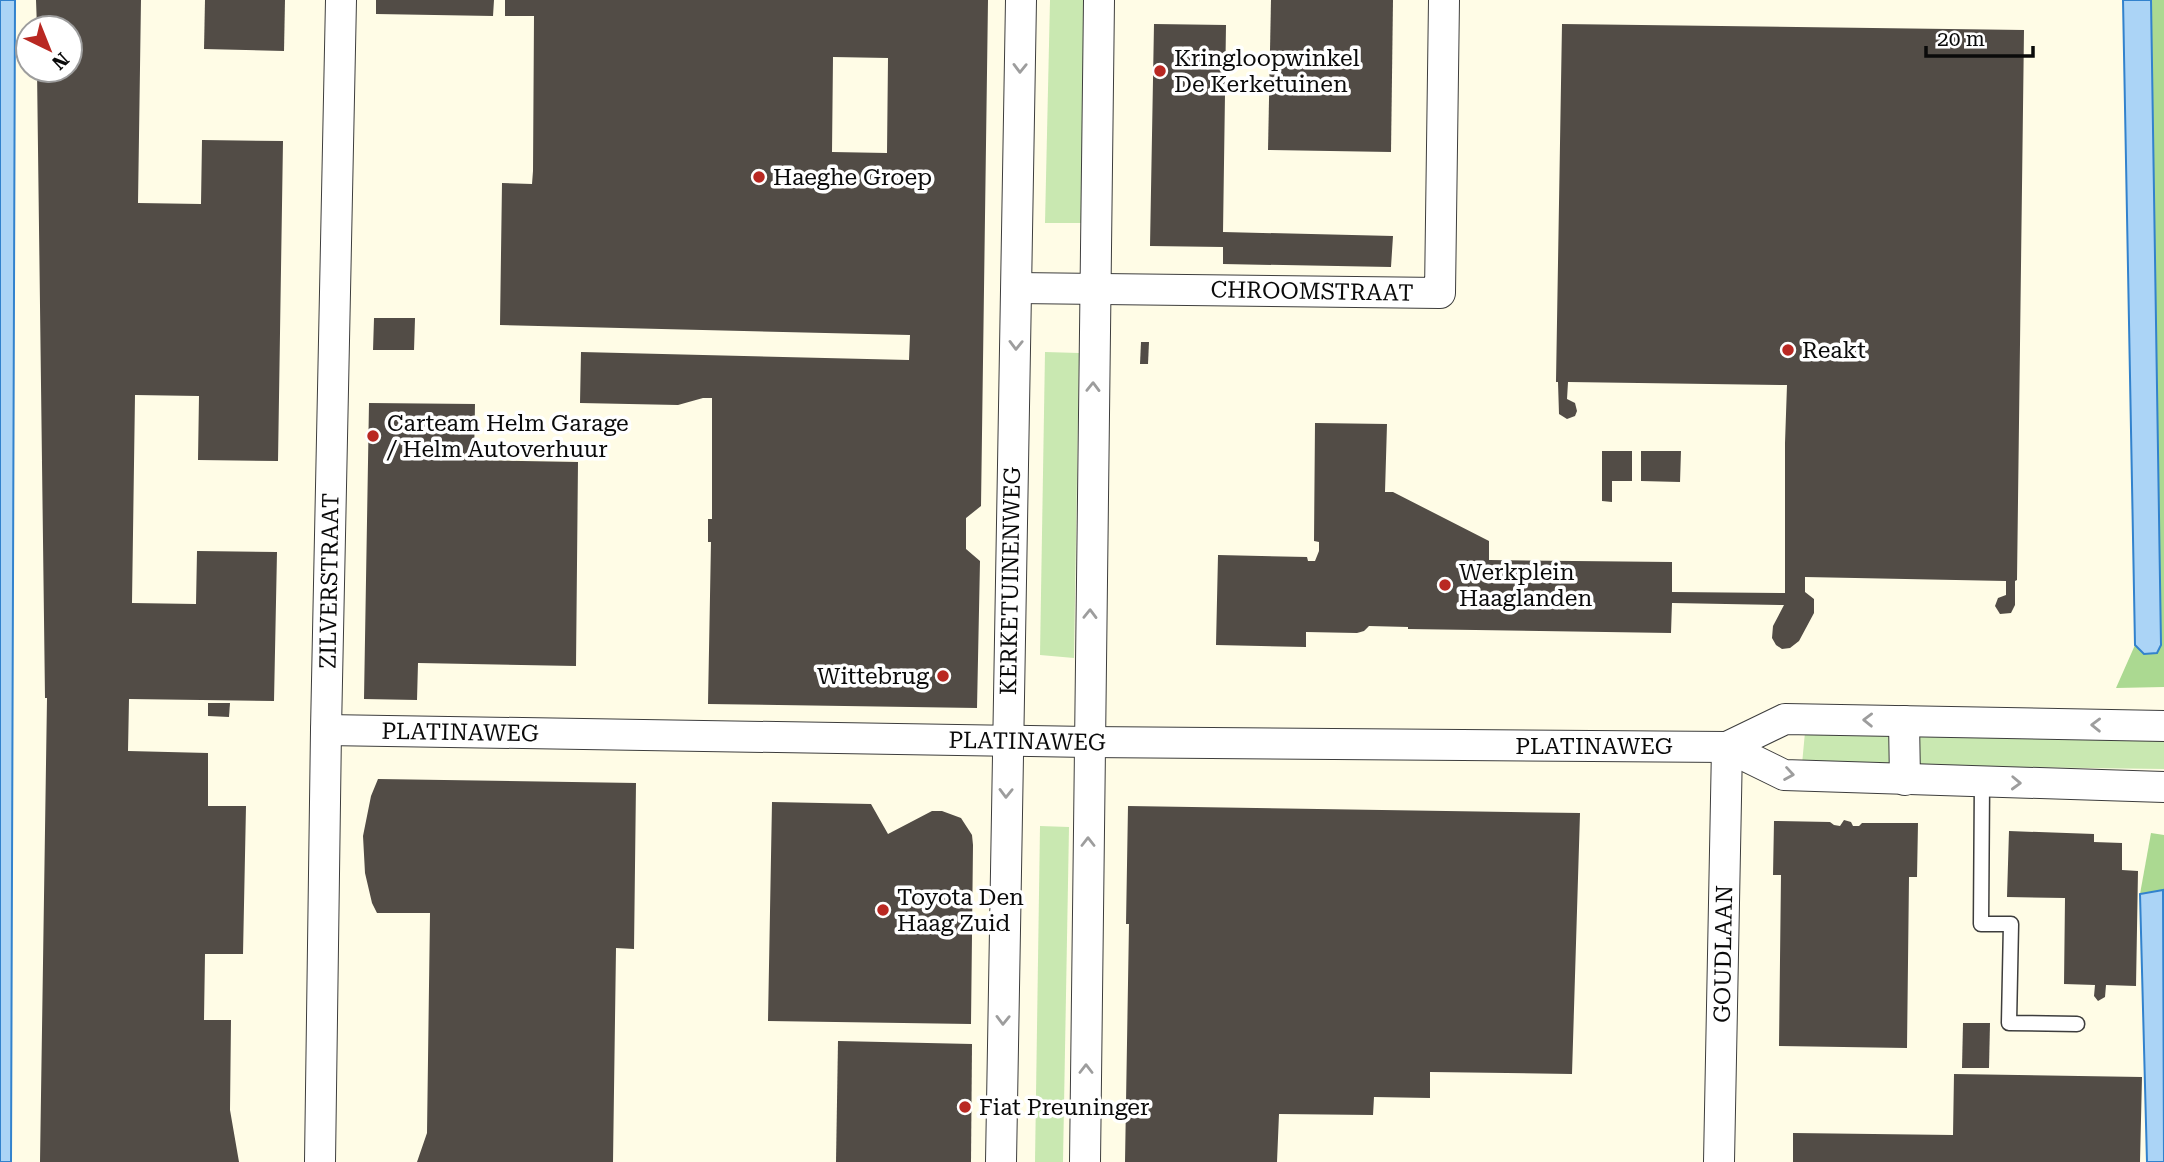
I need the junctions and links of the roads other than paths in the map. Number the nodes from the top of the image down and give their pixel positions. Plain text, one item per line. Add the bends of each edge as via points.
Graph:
1 (341, 0) edge
2 (1021, 0) edge
3 (1099, 0) edge
4 (1444, 0) edge
5 (1017, 288) junction
6 (1094, 289) junction
7 (1904, 721) junction
8 (2164, 726) edge
9 (326, 730) junction
10 (1006, 740) junction
11 (1088, 743) junction
12 (1727, 747) junction
13 (1905, 780) junction
14 (1982, 782) junction
15 (2164, 787) edge
16 (2077, 1024) dead end
17 (320, 1162) edge
18 (1001, 1162) edge
19 (1085, 1162) edge
20 (1718, 1162) edge

1 - 9 street, ZILVERSTRAAT
2 -> 5 street, KERKETUINENWEG
3 - 6 street
4 - 6 street, CHROOMSTRAAT via 1440,293
5 - 6 street, CHROOMSTRAAT
5 -> 10 street, KERKETUINENWEG
11 -> 6 street
8 -> 7 street, PLATINAWEG
7 -> 12 street, PLATINAWEG via 1785,719
7 - 13 street
9 - 10 street, PLATINAWEG
9 - 17 street, ZILVERSTRAAT
10 - 11 street, PLATINAWEG
10 -> 18 street, KERKETUINENWEG
11 - 12 street, PLATINAWEG
19 -> 11 street
12 -> 13 street, PLATINAWEG via 1783,775
12 - 20 street, GOUDLAAN
13 - 14 street, PLATINAWEG
14 -> 15 street, PLATINAWEG
14 - 16 lane via 1981,924 2011,923 2008,1023

